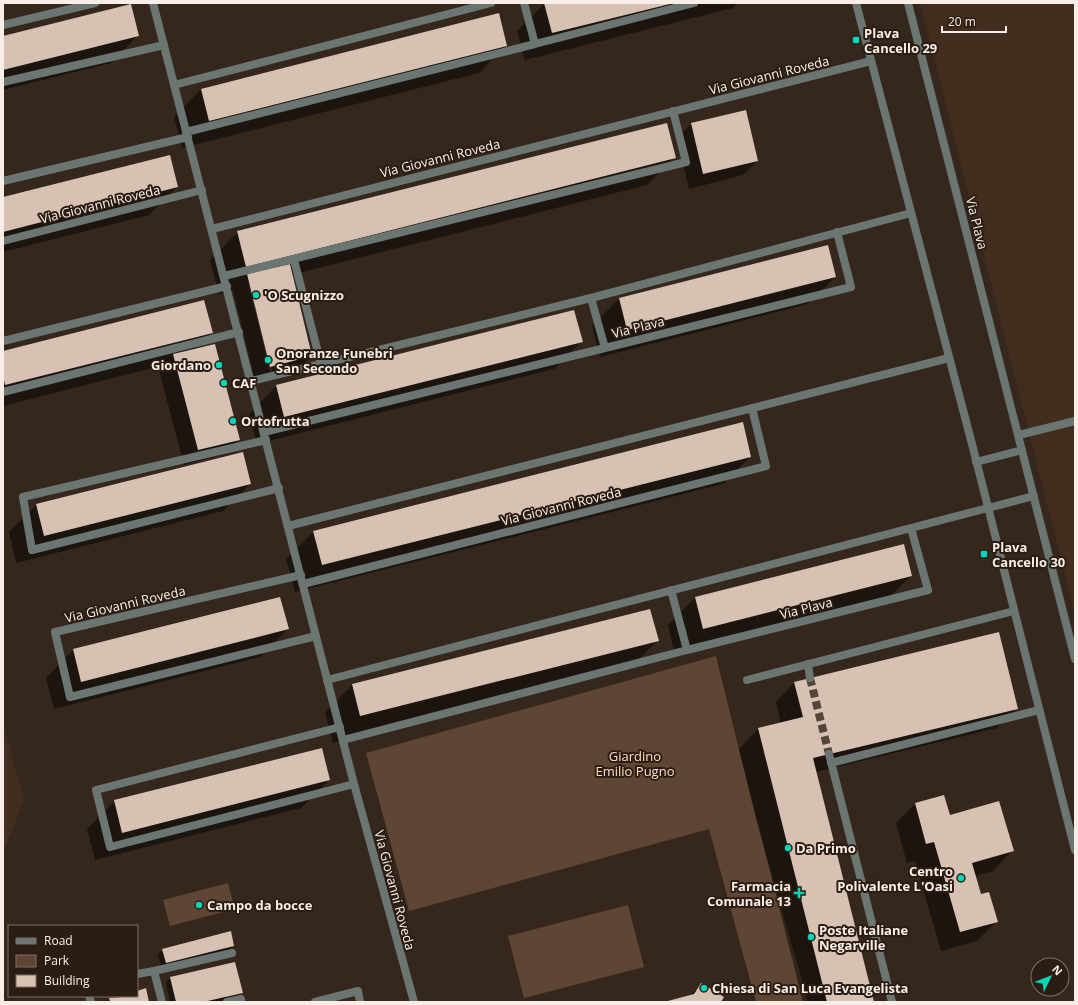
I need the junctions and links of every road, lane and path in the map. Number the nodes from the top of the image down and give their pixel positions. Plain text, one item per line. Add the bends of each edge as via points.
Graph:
1 (95, 3) edge
2 (153, 3) edge
3 (491, 3) edge
4 (524, 3) edge
5 (694, 3) edge
6 (856, 3) edge
7 (908, 3) edge
8 (3, 25) edge
9 (535, 44) junction
10 (164, 45) junction
11 (871, 61) junction
12 (3, 82) edge
13 (174, 85) junction
14 (673, 111) junction
15 (187, 134) junction
16 (3, 181) edge
17 (202, 190) junction
18 (911, 213) junction
19 (212, 229) junction
20 (837, 232) junction
21 (3, 241) edge
22 (294, 260) junction
23 (224, 276) junction
24 (227, 286) junction
25 (592, 298) junction
26 (239, 332) junction
27 (3, 341) edge
28 (605, 348) junction
29 (949, 358) junction
30 (321, 364) junction
31 (251, 381) junction
32 (3, 392) edge
33 (752, 408) junction
34 (1075, 421) edge
35 (1019, 435) junction
36 (265, 436) junction
37 (1022, 450) junction
38 (976, 462) junction
39 (279, 488) junction
40 (1034, 496) junction
41 (988, 508) junction
42 (288, 526) junction
43 (911, 528) junction
44 (301, 575) junction
45 (303, 584) junction
46 (671, 590) junction
47 (1014, 610) junction
48 (316, 636) junction
49 (687, 650) junction
50 (1075, 659) edge
51 (808, 664) junction
52 (810, 678) tunnel mouth
53 (327, 680) junction
54 (748, 680) dead end
55 (1039, 710) junction
56 (340, 727) junction
57 (343, 740) junction
58 (829, 754) tunnel mouth
59 (832, 763) junction
60 (354, 784) junction
61 (1075, 850) edge
62 (232, 953) dead end
63 (154, 971) junction
64 (138, 974) edge
65 (241, 999) dead end
66 (162, 1002) edge
67 (227, 1002) edge
68 (315, 1002) edge
69 (360, 1002) edge
70 (414, 1002) edge
71 (892, 1002) edge

1 - 8 street
2 - 10 street, Via Giovanni Roveda
3 - 13 street
4 - 9 street
5 - 9 street
6 - 11 street
7 - 35 street, Via Plava
9 - 15 street
10 - 12 street
10 - 13 street, Via Giovanni Roveda
11 - 14 street, Via Giovanni Roveda
11 - 18 street
13 - 15 street, Via Giovanni Roveda
14 - 19 street, Via Giovanni Roveda
14 - 22 street via 686,162
15 - 16 street
15 - 17 street, Via Giovanni Roveda
17 - 19 street, Via Giovanni Roveda
17 - 21 street, Via Giovanni Roveda
18 - 20 street
18 - 29 street
19 - 23 street, Via Giovanni Roveda
20 - 25 street
20 - 28 street, Via Plava via 851,287
22 - 23 street
22 - 30 street
23 - 24 street, Via Giovanni Roveda
24 - 26 street, Via Giovanni Roveda
24 - 27 street
25 - 28 street, Via Plava
25 - 30 street
26 - 31 street, Via Giovanni Roveda
26 - 32 street
28 - 36 street
29 - 33 street
29 - 38 street
30 - 31 street
31 - 36 street, Via Giovanni Roveda
33 - 42 street
33 - 45 street, Via Giovanni Roveda via 766,466
34 - 35 street
35 - 37 street, Via Plava
36 - 39 street, Via Giovanni Roveda
36 - 39 street via 23,497 32,550
37 - 38 street
37 - 40 street, Via Plava
38 - 41 street
39 - 42 street, Via Giovanni Roveda
40 - 41 street
40 - 50 street, Via Plava
41 - 43 street
41 - 47 street
42 - 44 street, Via Giovanni Roveda
43 - 46 street
43 - 49 street, Via Plava via 928,590
44 - 45 street, Via Giovanni Roveda
44 - 48 street, Via Giovanni Roveda via 55,632 70,697
45 - 48 street, Via Giovanni Roveda
46 - 49 street
46 - 53 street
47 - 51 street
47 - 55 street
48 - 53 street, Via Giovanni Roveda
49 - 57 street
51 - 52 street
51 - 54 street
53 - 56 street, Via Giovanni Roveda
55 - 59 street
55 - 61 street
56 - 57 street, Via Giovanni Roveda
56 - 60 street via 96,790 110,847
57 - 60 street, Via Giovanni Roveda
58 - 59 street
59 - 71 street
60 - 70 street, Via Giovanni Roveda
62 - 63 street
63 - 64 street
63 - 66 street
65 - 67 street
68 - 69 street via 358,991

